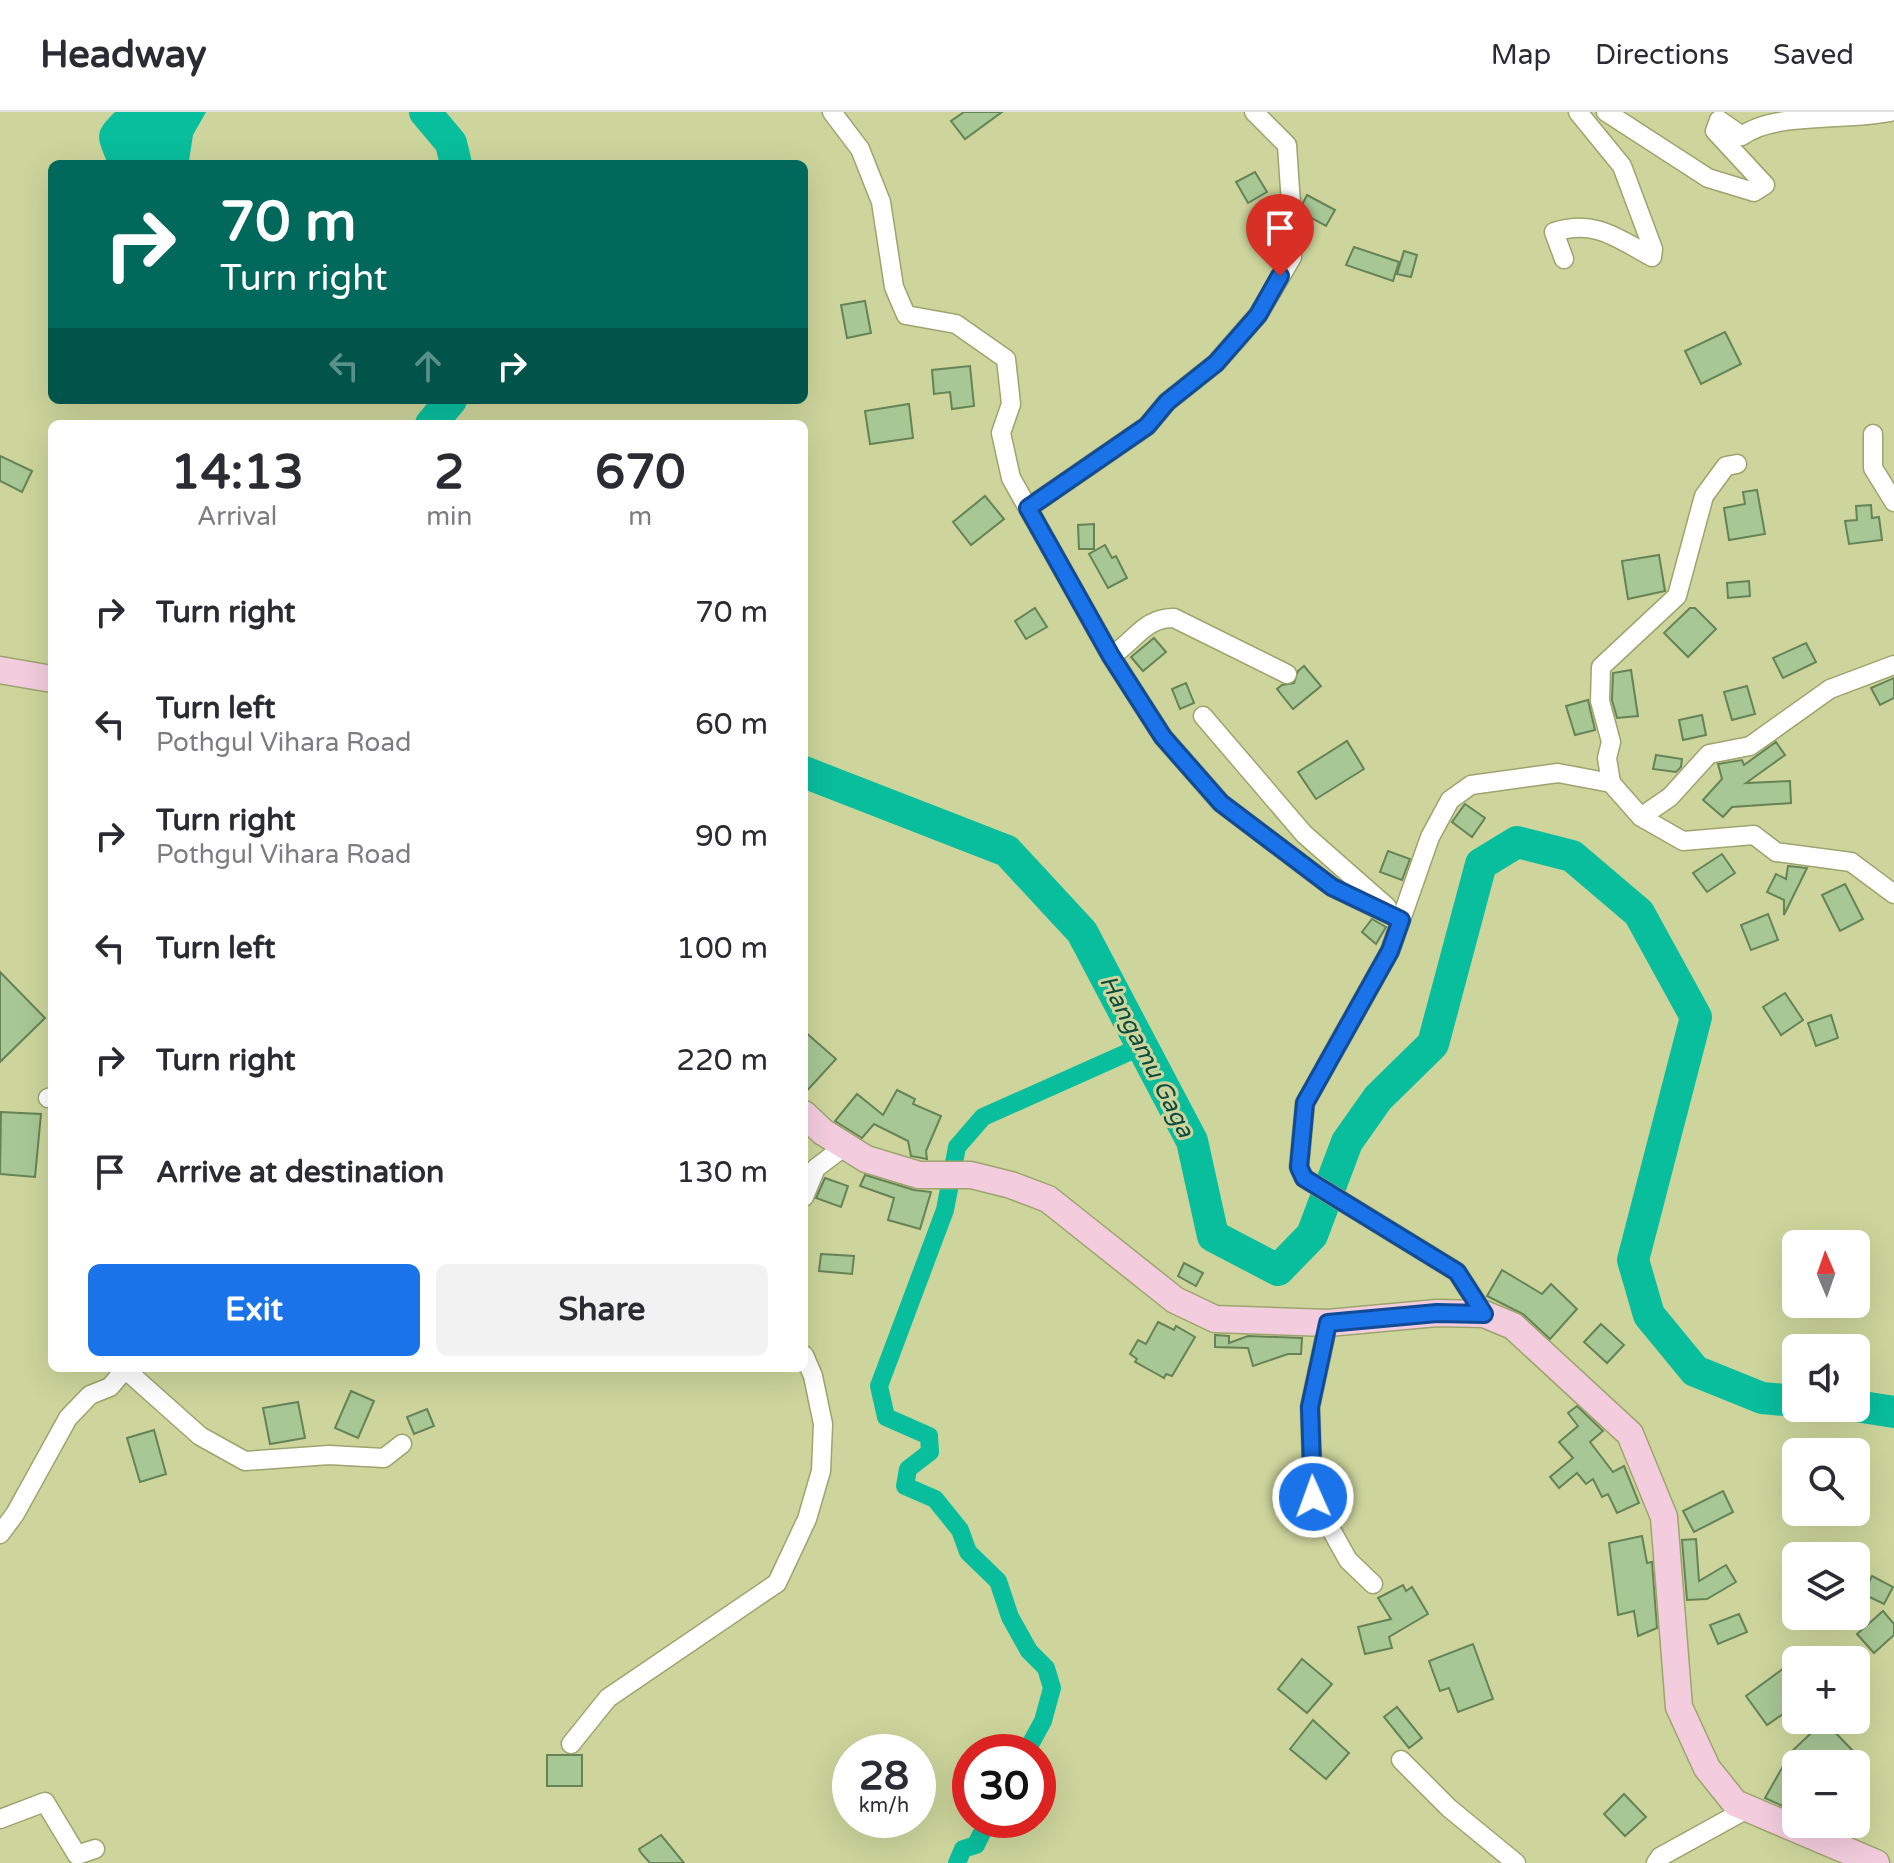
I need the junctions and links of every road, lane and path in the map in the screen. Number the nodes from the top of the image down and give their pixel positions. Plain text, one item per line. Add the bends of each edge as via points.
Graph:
1 (832, 112) edge
2 (1254, 112) edge
3 (1578, 112) edge
4 (1606, 112) edge
5 (1890, 112) edge
6 (1564, 259) dead end
7 (1873, 434) dead end
8 (1737, 464) dead end
9 (1894, 502) edge
10 (1028, 508) junction
11 (1111, 656) junction
12 (1894, 665) edge
13 (0, 670) edge
14 (1287, 674) dead end
15 (48, 678) edge
16 (1203, 716) dead end
17 (1611, 783) junction
18 (1641, 817) junction
19 (1894, 894) edge
20 (1401, 920) junction
21 (808, 1118) edge
22 (845, 1146) junction
23 (808, 1187) edge
24 (1484, 1314) junction
25 (1328, 1323) junction
26 (808, 1364) edge
27 (123, 1372) edge
28 (129, 1372) edge
29 (402, 1444) dead end
30 (0, 1534) edge
31 (1373, 1584) dead end
32 (571, 1744) dead end
33 (1401, 1760) dead end
34 (1747, 1809) junction
35 (0, 1819) edge
36 (95, 1849) dead end
37 (1516, 1863) edge
38 (1656, 1863) edge
39 (1876, 1863) edge

1 - 10 street via 860,149 881,202 894,287 906,315 956,324 1006,359 1011,404 1001,433 1011,478
2 - 10 street via 1287,145 1292,257 1258,315 1216,363 1167,402 1147,426
3 - 6 street via 1622,166 1653,249 1652,257 1600,229 1574,226 1554,232
4 - 5 street via 1708,178 1754,192 1765,185 1715,131 1719,120 1742,136 1751,125 1774,117
7 - 9 street via 1873,468
8 - 17 street via 1726,466 1704,496 1677,596 1601,667
10 - 11 street
11 - 14 street via 1144,627 1174,618
11 - 20 street via 1163,737 1221,803 1332,887
12 - 18 street via 1830,689 1750,746 1709,754 1670,797
13 - 15 street
16 - 20 street via 1304,834
17 - 18 street
17 - 20 street via 1558,773 1471,785 1450,800 1430,837
18 - 19 street via 1683,841 1754,835 1776,852 1851,862
20 - 24 street via 1390,951 1305,1103 1299,1167 1304,1178 1457,1272
21 - 22 street
22 - 23 street via 816,1168
22 - 25 street via 866,1159 919,1175 971,1175 1048,1199 1175,1300 1215,1319
24 - 25 street
24 - 34 street via 1533,1342 1630,1434 1664,1517 1679,1707 1707,1768 1735,1803
25 - 31 street via 1310,1407 1313,1497 1348,1560
26 - 32 street via 823,1424 821,1471 807,1519 777,1583 608,1698
27 - 30 street via 68,1418
28 - 29 street via 200,1436 245,1461 329,1455 384,1458
33 - 37 street
34 - 38 street
34 - 39 street
35 - 36 street via 45,1802 77,1855

